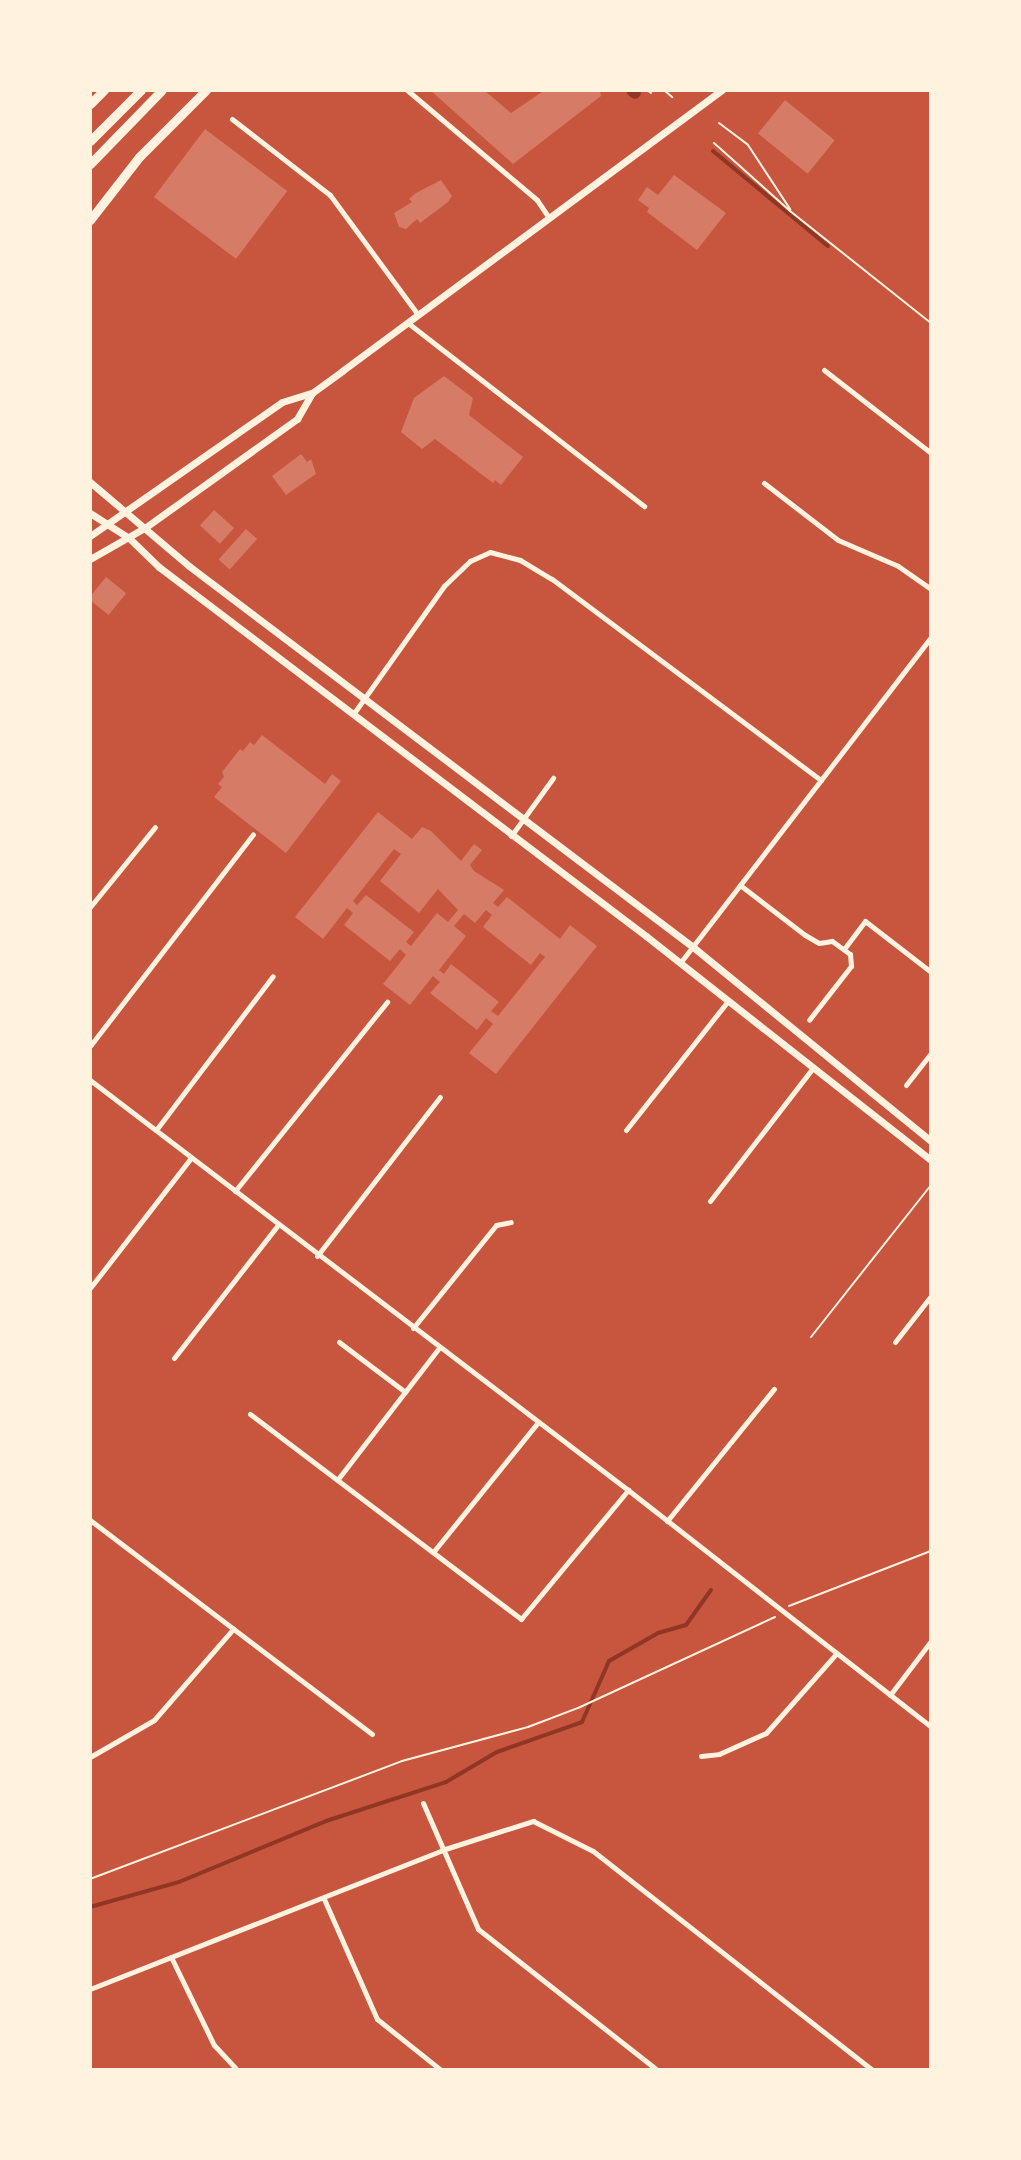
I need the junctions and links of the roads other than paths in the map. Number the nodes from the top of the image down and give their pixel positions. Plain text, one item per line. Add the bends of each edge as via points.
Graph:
1 (104, 90) edge
2 (141, 90) edge
3 (162, 90) edge
4 (206, 90) edge
5 (407, 90) edge
6 (722, 90) edge
7 (90, 104) edge
8 (232, 119) dead end
9 (90, 141) edge
10 (90, 164) edge
11 (549, 218) junction
12 (90, 220) edge
13 (418, 315) junction
14 (408, 323) junction
15 (824, 370) dead end
16 (312, 393) junction
17 (931, 453) edge
18 (90, 482) edge
19 (764, 483) dead end
20 (644, 506) dead end
21 (90, 513) edge
22 (127, 513) junction
23 (108, 526) junction
24 (146, 527) junction
25 (90, 536) edge
26 (129, 538) junction
27 (90, 559) edge
28 (931, 589) edge
29 (931, 637) edge
30 (364, 696) junction
31 (354, 713) junction
32 (553, 778) dead end
33 (821, 780) junction
34 (523, 819) junction
35 (155, 827) dead end
36 (253, 834) dead end
37 (511, 836) junction
38 (740, 885) junction
39 (90, 907) edge
40 (693, 947) junction
41 (844, 950) junction
42 (680, 963) junction
43 (931, 972) edge
44 (273, 976) dead end
45 (387, 1002) dead end
46 (727, 1002) junction
47 (809, 1020) dead end
48 (90, 1046) edge
49 (824, 1053) junction
50 (931, 1053) edge
51 (812, 1069) junction
52 (90, 1080) edge
53 (906, 1085) dead end
54 (440, 1097) dead end
55 (156, 1130) junction
56 (626, 1130) dead end
57 (931, 1141) edge
58 (191, 1158) junction
59 (931, 1160) edge
60 (931, 1185) edge
61 (235, 1191) junction
62 (710, 1201) dead end
63 (511, 1222) dead end
64 (277, 1226) junction
65 (317, 1256) junction
66 (90, 1288) edge
67 (931, 1296) edge
68 (413, 1328) junction
69 (811, 1337) dead end
70 (339, 1342) dead end
71 (895, 1342) dead end
72 (439, 1348) junction
73 (174, 1358) dead end
74 (774, 1389) dead end
75 (405, 1392) junction
76 (250, 1414) dead end
77 (538, 1422) junction
78 (338, 1479) junction
79 (628, 1490) junction
80 (90, 1520) edge
81 (667, 1521) junction
82 (434, 1551) junction
83 (233, 1629) junction
84 (931, 1641) edge
85 (837, 1654) junction
86 (890, 1695) junction
87 (931, 1727) edge
88 (372, 1734) dead end
89 (701, 1756) dead end
90 (90, 1757) edge
91 (423, 1803) dead end
92 (442, 1850) junction
93 (324, 1899) junction
94 (171, 1957) junction
95 (90, 1989) edge
96 (237, 2070) edge
97 (441, 2070) edge
98 (657, 2070) edge
99 (872, 2070) edge

1 - 7 highway
2 - 9 highway
3 - 10 highway
4 - 12 highway via 157,137
5 - 11 street via 537,200
6 - 11 main road
8 - 13 street via 330,195
11 - 13 main road
13 - 14 main road
14 - 16 main road
14 - 20 street
15 - 17 street
16 - 22 main road via 282,402
16 - 24 main road via 297,419
18 - 22 main road
19 - 28 street via 838,540 898,566
21 - 23 main road
22 - 23 main road
22 - 24 main road
23 - 25 main road
23 - 26 main road
24 - 26 main road
24 - 30 main road via 189,566
26 - 27 main road
26 - 31 main road via 159,567
29 - 33 street
30 - 31 street
30 - 33 street via 444,586 470,561 490,552 520,560 552,579
30 - 34 main road
31 - 37 main road
32 - 34 street
33 - 38 street
34 - 37 street
34 - 40 main road
35 - 39 street
36 - 48 street
37 - 42 main road
38 - 40 street
38 - 41 street via 805,935 819,943 832,941
40 - 42 street
40 - 49 main road
41 - 43 street via 865,921
41 - 47 street via 851,966
42 - 46 main road
44 - 55 street
45 - 61 street
46 - 51 main road
46 - 56 street
49 - 51 main road
49 - 57 main road
50 - 53 street
51 - 59 main road
51 - 62 street
52 - 55 street
54 - 65 street
55 - 58 street
58 - 61 street
58 - 66 street
60 - 69 lane
61 - 64 street
63 - 68 street via 496,1225
64 - 65 street
64 - 73 street
65 - 68 street
67 - 71 street
68 - 72 street
70 - 75 street
72 - 75 street
72 - 77 street
74 - 81 street
75 - 78 street
76 - 78 street
77 - 79 street
77 - 82 street
78 - 82 street
79 - 81 street
79 - 82 street via 521,1619
80 - 83 street
81 - 85 street
83 - 88 street
83 - 90 street via 154,1720
84 - 86 street
85 - 86 street
85 - 89 street via 766,1733 719,1754
86 - 87 street
91 - 92 street
92 - 93 street
92 - 98 street via 478,1929
92 - 99 street via 533,1821 593,1851
93 - 94 street
93 - 97 street via 377,2019
94 - 95 street
94 - 96 street via 214,2045

